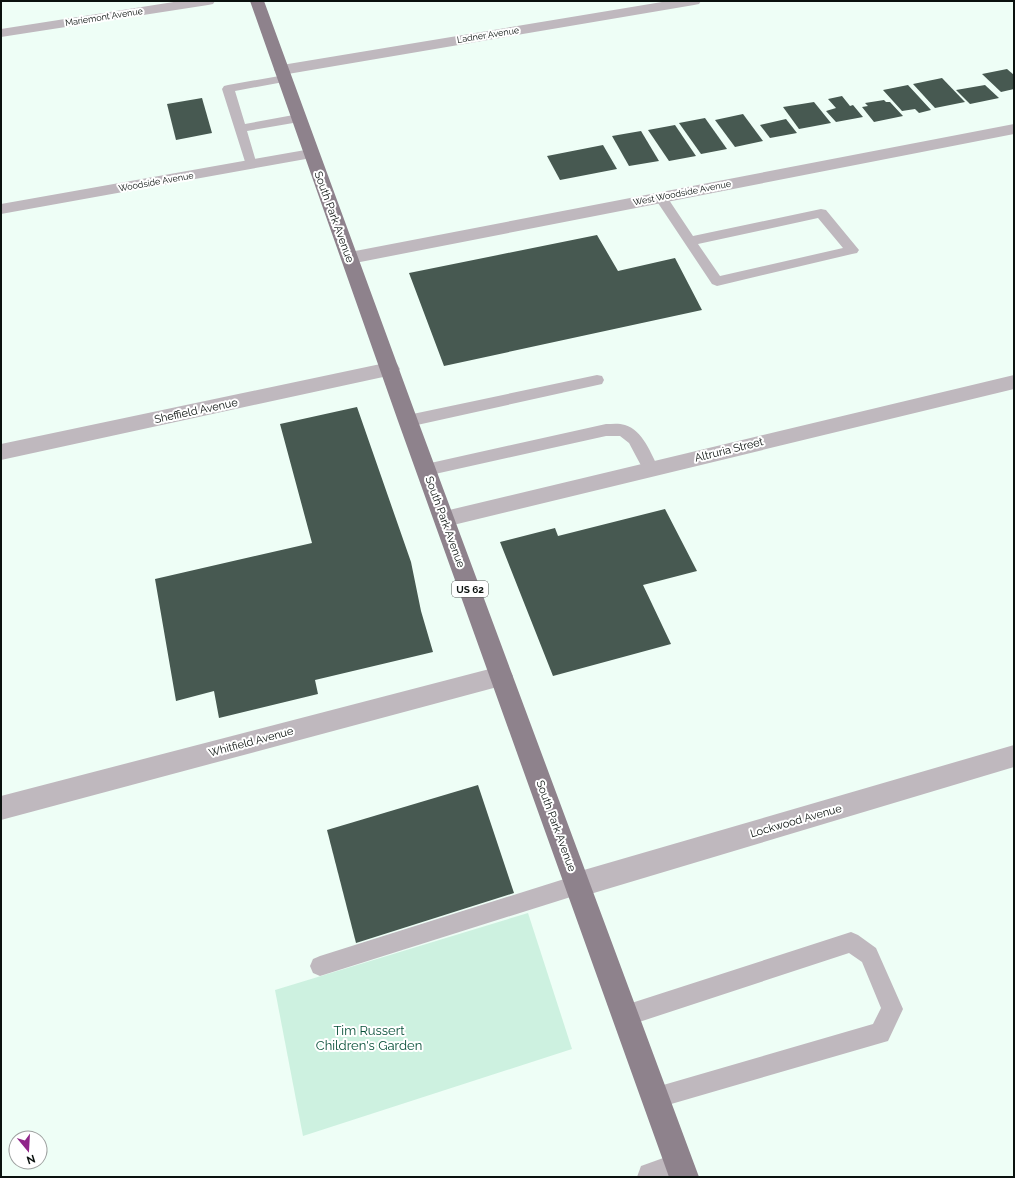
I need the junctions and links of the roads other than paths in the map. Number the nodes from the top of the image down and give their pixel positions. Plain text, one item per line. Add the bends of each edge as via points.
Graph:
1 (208, 1) edge
2 (257, 1) edge
3 (694, 1) edge
4 (1, 33) edge
5 (284, 74) junction
6 (299, 118) junction
7 (240, 128) junction
8 (1014, 129) edge
9 (311, 154) junction
10 (251, 164) junction
11 (660, 197) junction
12 (1, 209) edge
13 (690, 241) junction
14 (350, 258) junction
15 (390, 369) junction
16 (597, 380) dead end
17 (1014, 382) edge
18 (408, 421) junction
19 (1, 452) edge
20 (651, 469) junction
21 (426, 470) junction
22 (445, 519) junction
23 (501, 676) junction
24 (1014, 756) edge
25 (1, 808) edge
26 (577, 885) junction
27 (320, 966) dead end
28 (624, 1016) junction
29 (654, 1098) junction
30 (682, 1172) edge
31 (652, 1177) edge

1 - 4 street, Mariemont Avenue
2 - 5 main road, South Park Avenue / US 62
3 - 5 street, Ladner Avenue
5 - 6 main road, South Park Avenue / US 62
5 - 7 lane via 228,89
6 - 7 lane
6 - 9 main road, South Park Avenue / US 62
7 - 10 lane
8 - 11 street, West Woodside Avenue
9 - 10 street, Woodside Avenue
9 - 14 main road, South Park Avenue / US 62
10 - 12 street, Woodside Avenue
11 - 13 lane
11 - 14 street, West Woodside Avenue
13 - 13 lane via 717,282 852,250 821,213
14 - 15 main road, South Park Avenue / US 62
15 - 18 main road, South Park Avenue / US 62
15 - 19 street, Sheffield Avenue
16 - 18 lane
17 - 20 street, Altruria Street
18 - 21 main road, South Park Avenue / US 62
20 - 21 lane via 635,439 623,430 606,430
20 - 22 street, Altruria Street
21 - 22 main road, South Park Avenue / US 62
22 - 23 main road, South Park Avenue / US 62
23 - 25 street, Whitfield Avenue
23 - 26 main road, South Park Avenue / US 62
24 - 26 street, Lockwood Avenue
26 - 27 lane
26 - 28 main road, South Park Avenue / US 62
28 - 29 main road, South Park Avenue / US 62
28 - 29 lane via 851,942 869,955 892,1009 880,1034
29 - 30 main road, South Park Avenue / US 62
30 - 31 street

